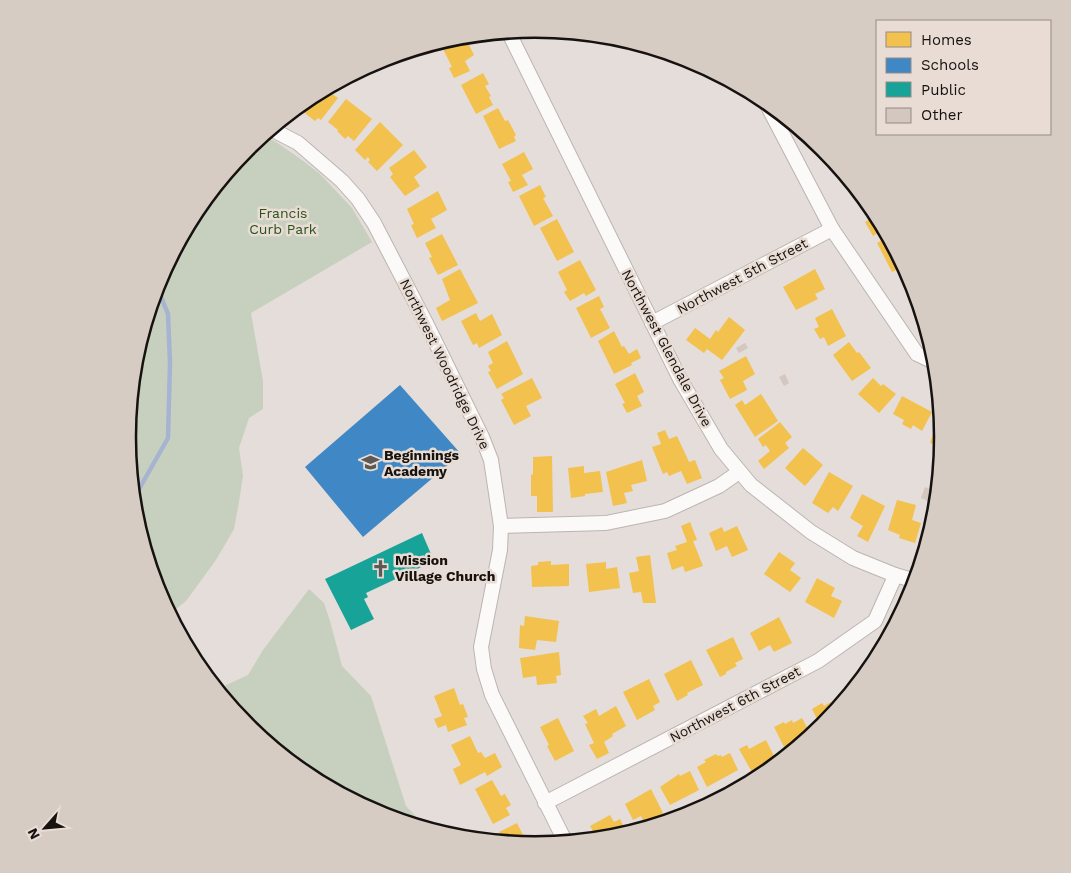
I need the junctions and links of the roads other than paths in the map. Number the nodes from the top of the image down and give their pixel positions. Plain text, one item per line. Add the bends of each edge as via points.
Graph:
1 (511, 38) edge
2 (773, 117) edge
3 (278, 132) edge
4 (832, 229) junction
5 (652, 323) junction
6 (927, 359) edge
7 (739, 472) junction
8 (502, 526) junction
9 (895, 575) junction
10 (908, 579) edge
11 (545, 803) junction
12 (562, 835) edge

1 - 5 street, Northwest Glendale Drive
2 - 4 street
3 - 8 street, Northwest Woodridge Drive via 298,144 342,181 374,223 492,460
4 - 5 street, Northwest 5th Street
4 - 6 street via 917,354
5 - 7 street, Northwest Glendale Drive via 680,379 721,449
7 - 8 street via 719,486 665,511 606,524
7 - 9 street, Northwest Glendale Drive via 751,486 811,532 854,558
8 - 11 street, Northwest Woodridge Drive via 481,647 484,669 492,695
9 - 10 street, Northwest Glendale Drive
9 - 11 street, Northwest 6th Street via 875,621 818,661
11 - 12 street, Northwest Woodridge Drive

